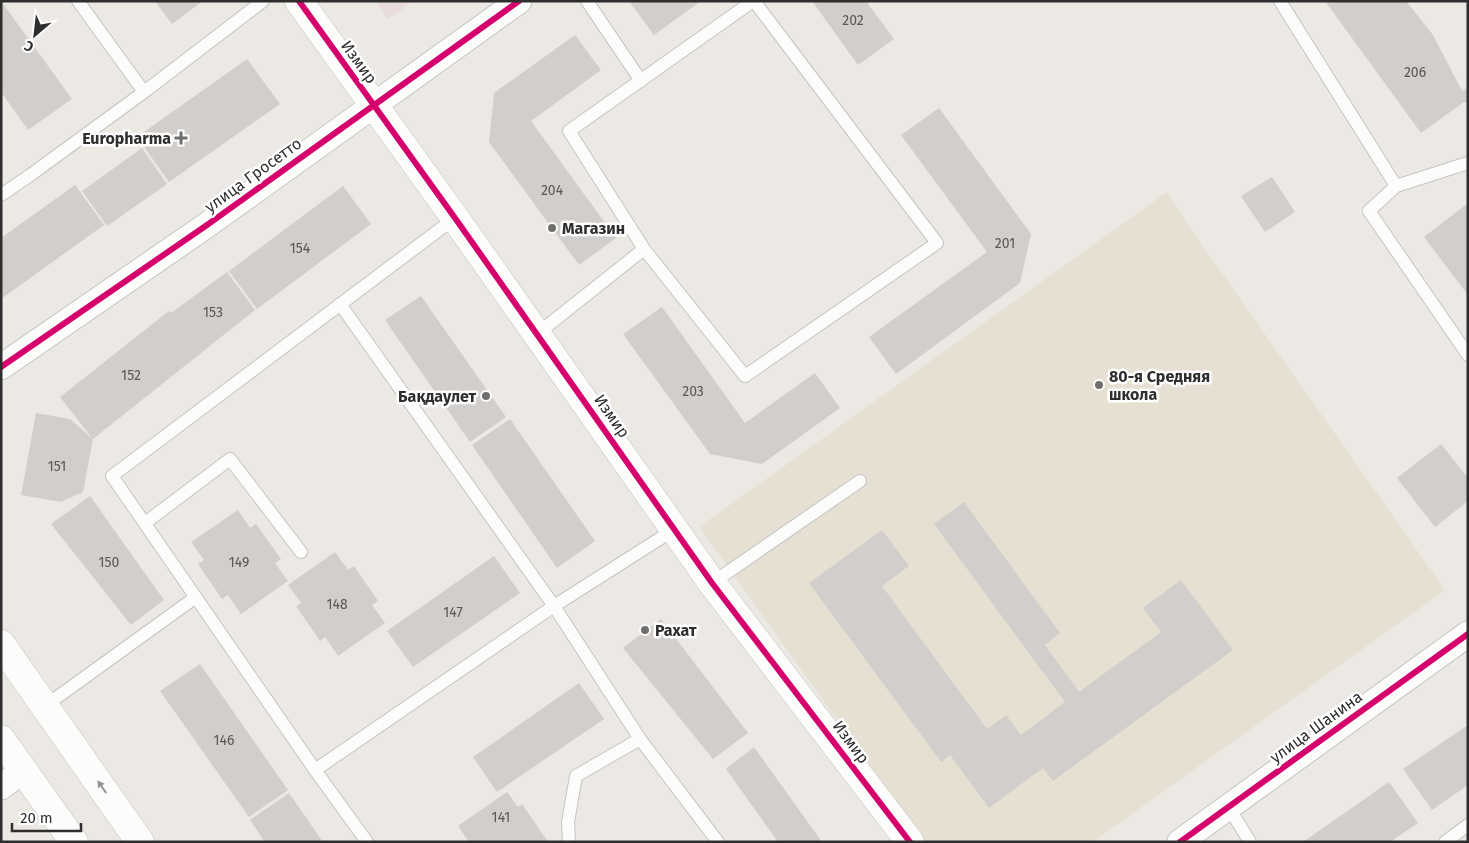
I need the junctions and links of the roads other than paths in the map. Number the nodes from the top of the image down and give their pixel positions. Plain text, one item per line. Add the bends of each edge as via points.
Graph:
1 (78, 1) edge
2 (263, 1) edge
3 (299, 1) edge
4 (518, 1) edge
5 (587, 1) edge
6 (754, 1) edge
7 (1280, 1) edge
8 (641, 80) junction
9 (144, 92) junction
10 (374, 106) junction
11 (1468, 163) edge
12 (1396, 186) junction
13 (1, 195) edge
14 (456, 218) junction
15 (644, 249) junction
16 (340, 304) junction
17 (537, 334) junction
18 (1468, 356) edge
19 (1, 367) edge
20 (860, 481) dead end
21 (145, 523) junction
22 (675, 529) junction
23 (301, 552) dead end
24 (712, 583) junction
25 (196, 597) junction
26 (554, 606) junction
27 (1468, 634) edge
28 (1, 644) edge
29 (45, 706) junction
30 (1, 739) edge
31 (640, 739) junction
32 (24, 770) junction
33 (315, 770) junction
34 (1, 787) edge
35 (1229, 808) junction
36 (1468, 825) edge
37 (74, 842) edge
38 (140, 842) edge
39 (367, 842) edge
40 (568, 842) edge
41 (718, 842) edge
42 (910, 842) edge
43 (1180, 842) edge
44 (1250, 842) edge
45 (1445, 842) edge

1 - 9 lane
2 - 9 lane
3 - 10 street, Измир
4 - 10 street, улица Гросетто
5 - 8 lane
6 - 8 lane
6 - 15 lane via 937,243 745,376
7 - 12 lane
8 - 15 lane via 570,131
9 - 13 lane
10 - 14 street, Измир
10 - 19 street, улица Гросетто
11 - 12 lane
12 - 18 lane via 1369,211
14 - 16 lane
14 - 17 street, Измир
15 - 17 lane
16 - 21 lane via 112,476
16 - 26 lane
17 - 22 street, Измир
20 - 24 lane
21 - 23 lane via 230,459
21 - 25 lane
22 - 24 street, Измир
22 - 26 lane
24 - 42 street, Измир
25 - 29 lane
25 - 33 lane
26 - 31 lane
26 - 33 lane
27 - 35 street, улица Шанина
28 - 29 street
38 -> 29 street
30 - 32 street
31 - 40 lane via 576,776
31 - 41 lane
32 - 34 street
32 - 37 street
33 - 39 lane
35 - 43 street, улица Шанина
35 - 44 lane
36 - 45 lane

